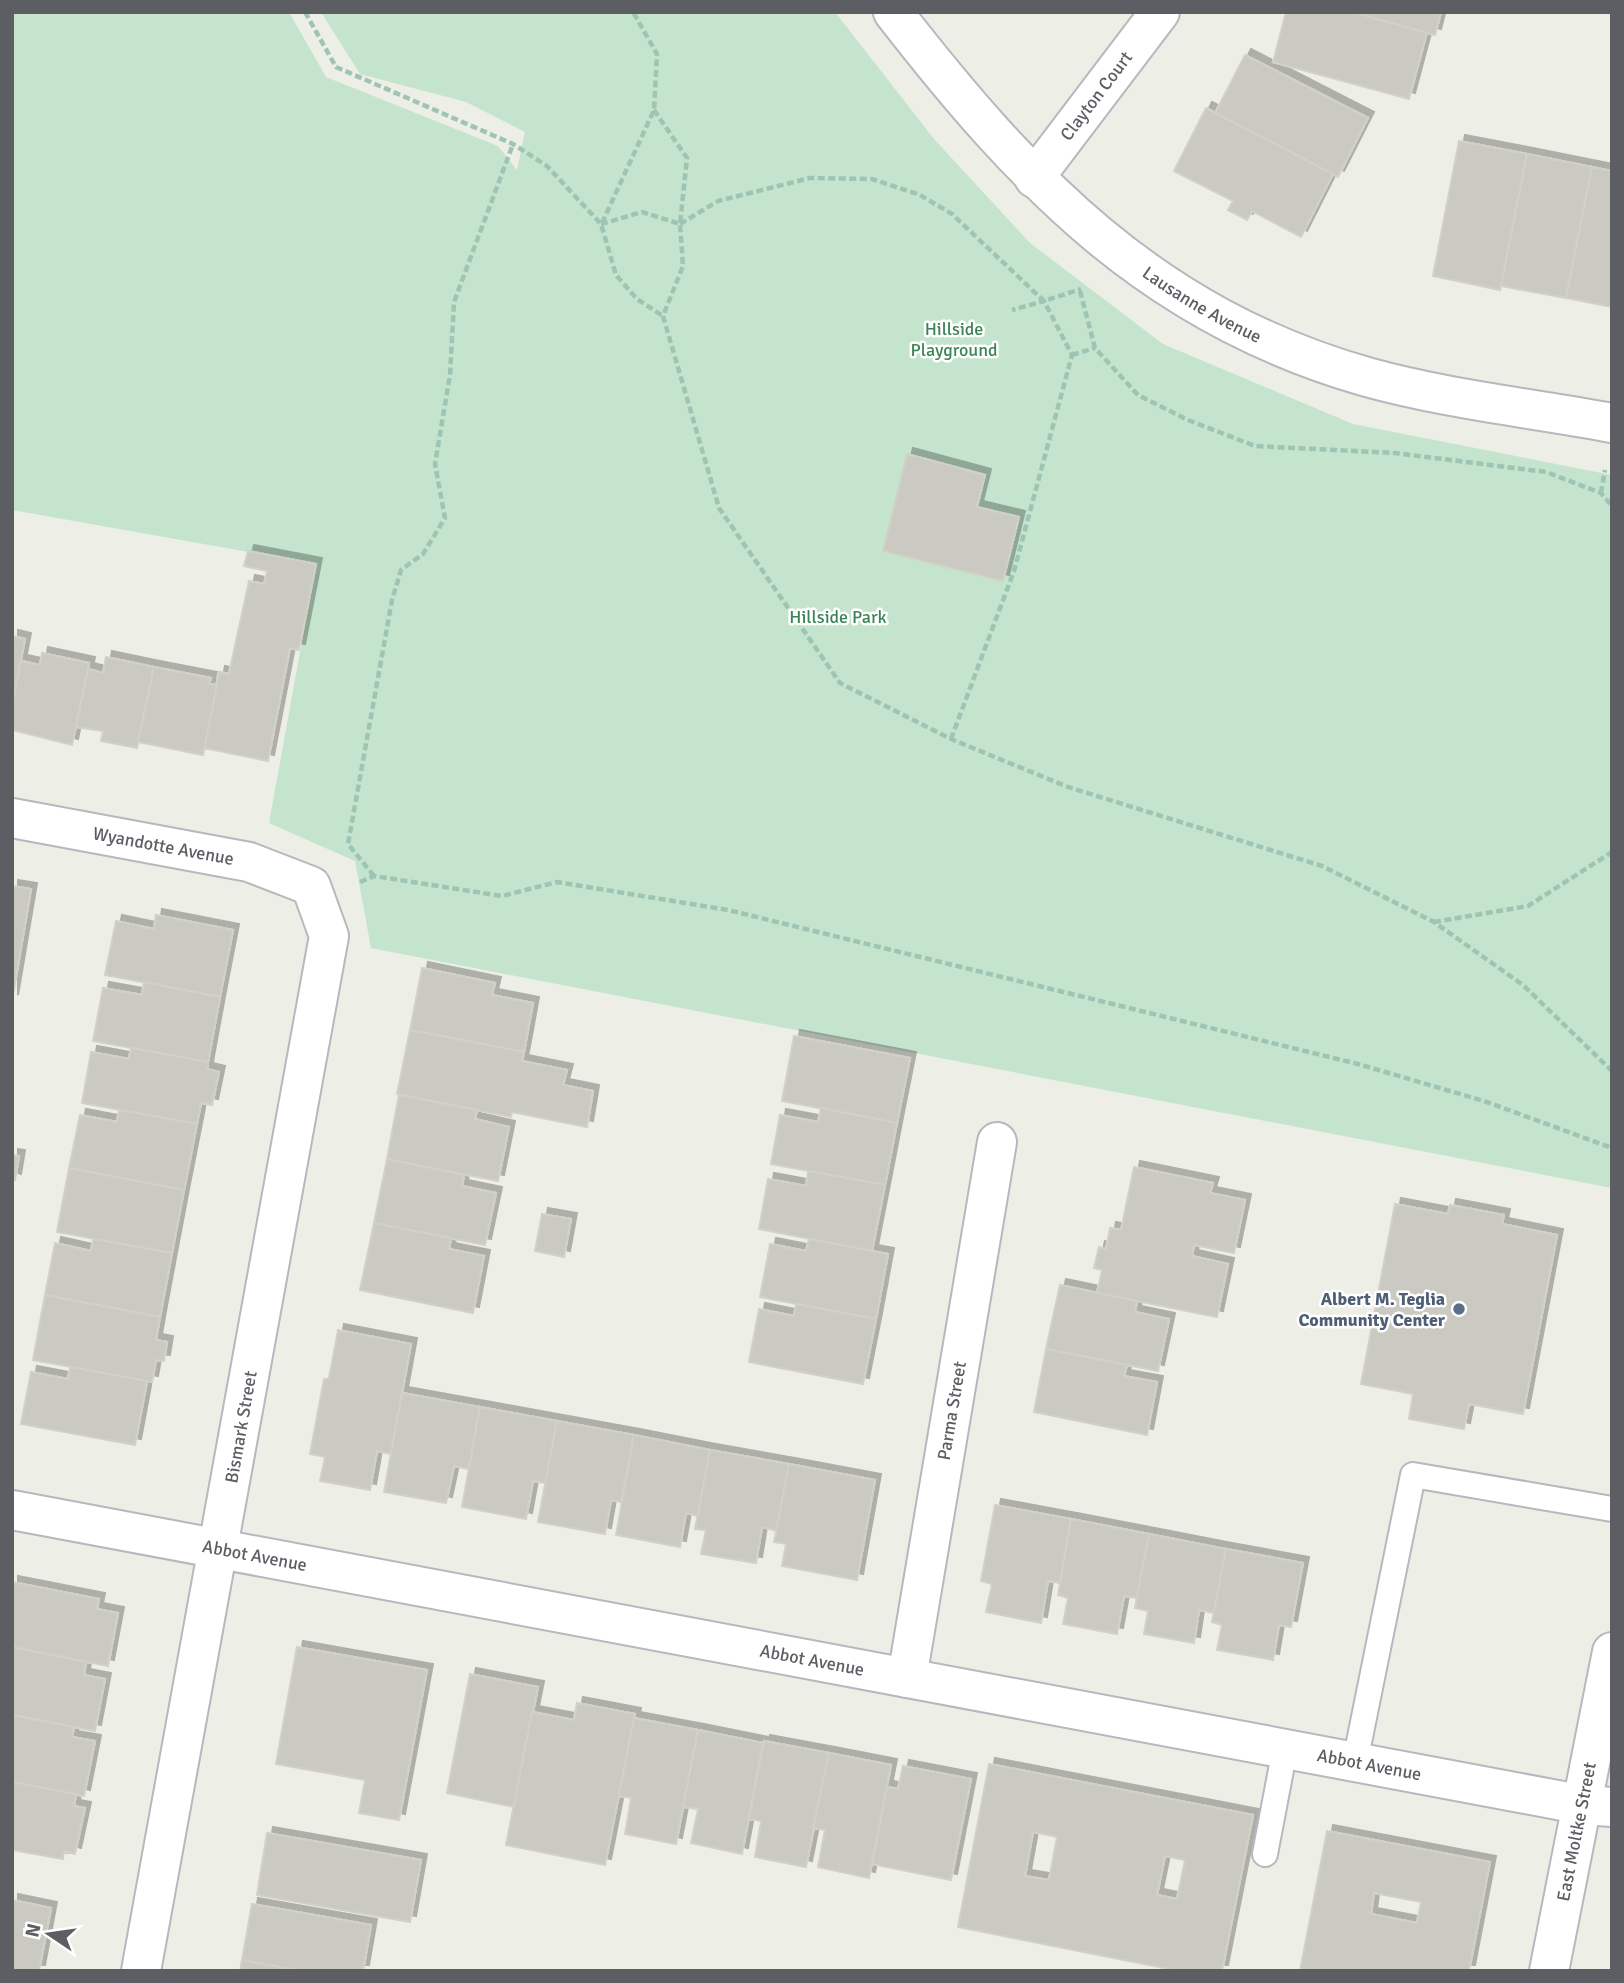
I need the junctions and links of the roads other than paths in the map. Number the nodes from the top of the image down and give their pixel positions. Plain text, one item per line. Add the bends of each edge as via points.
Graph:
1 (893, 12) edge
2 (1160, 12) edge
3 (1034, 178) junction
4 (1612, 423) edge
5 (12, 818) edge
6 (313, 893) joint
7 (997, 1142) dead end
8 (1612, 1509) edge
9 (12, 1510) edge
10 (219, 1549) junction
11 (1612, 1652) edge
12 (907, 1678) junction
13 (1284, 1749) junction
14 (1355, 1762) junction
15 (1598, 1806) edge
16 (1265, 1854) dead end
17 (141, 1971) edge
18 (1549, 1971) edge

1 - 3 street, Lausanne Avenue via 968,107
2 - 3 street, Clayton Court
3 - 4 street, Lausanne Avenue via 1102,240 1196,304 1288,349 1412,387
5 - 6 street, Wyandotte Avenue via 249,862
6 - 10 street, Bismark Street via 329,936
7 - 12 street, Parma Street
8 - 14 lane via 1413,1475
9 - 10 street, Abbot Avenue
10 - 12 street, Abbot Avenue
10 - 17 street, Bismark Street
11 - 15 street, East Moltke Street
12 - 13 street, Abbot Avenue
13 - 14 street, Abbot Avenue
13 - 16 lane
14 - 15 street, Abbot Avenue
15 - 18 street, East Moltke Street

